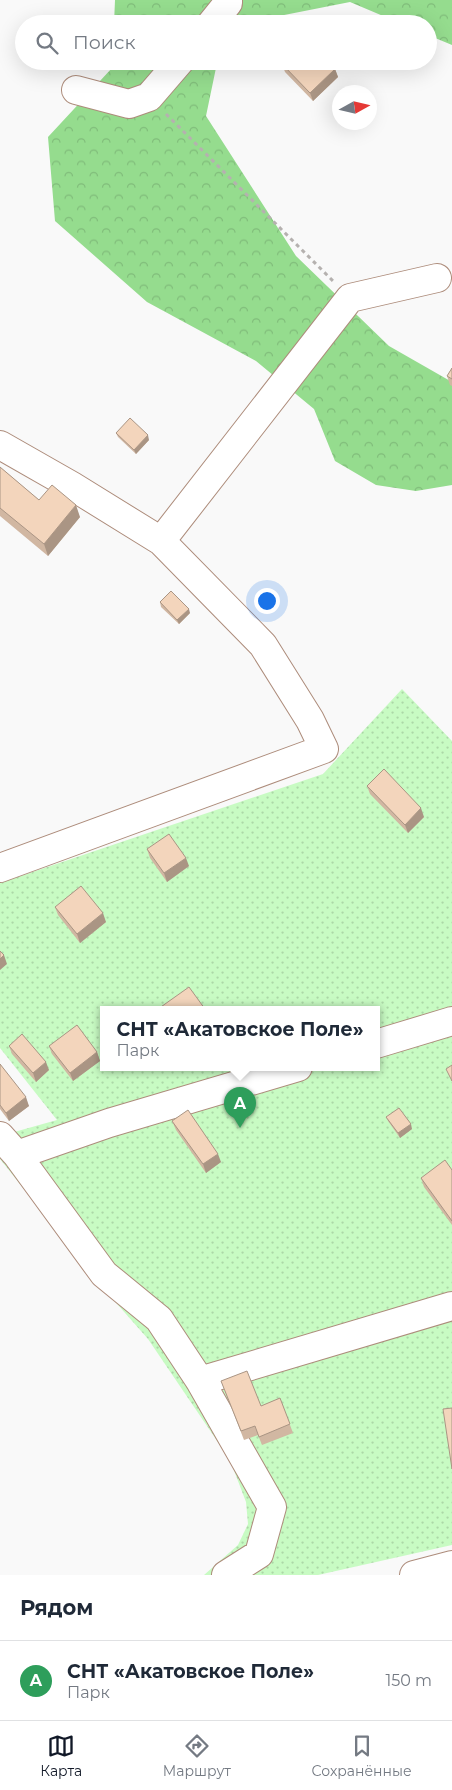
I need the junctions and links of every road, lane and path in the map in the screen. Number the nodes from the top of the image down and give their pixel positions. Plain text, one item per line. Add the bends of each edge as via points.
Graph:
1 (228, 0) edge
2 (218, 15) edge
3 (172, 70) edge
4 (76, 90) dead end
5 (149, 97) junction
6 (437, 278) dead end
7 (350, 298) junction
8 (0, 445) edge
9 (161, 541) junction
10 (0, 868) edge
11 (452, 1021) edge
12 (380, 1043) edge
13 (284, 1071) edge
14 (9, 1146) edge
15 (452, 1306) edge
16 (200, 1381) junction
17 (452, 1565) edge
18 (226, 1575) edge
19 (414, 1575) edge

1 - 2 street
3 - 5 street
4 - 5 street via 129,104
5 - 7 path
6 - 7 street
7 - 9 street
8 - 9 street
9 - 10 street via 263,645 310,720 324,749
11 - 12 street
13 - 14 street via 109,1122
14 - 16 street via 104,1274 159,1318
15 - 16 street
16 - 18 street via 272,1507 259,1554
17 - 19 street

